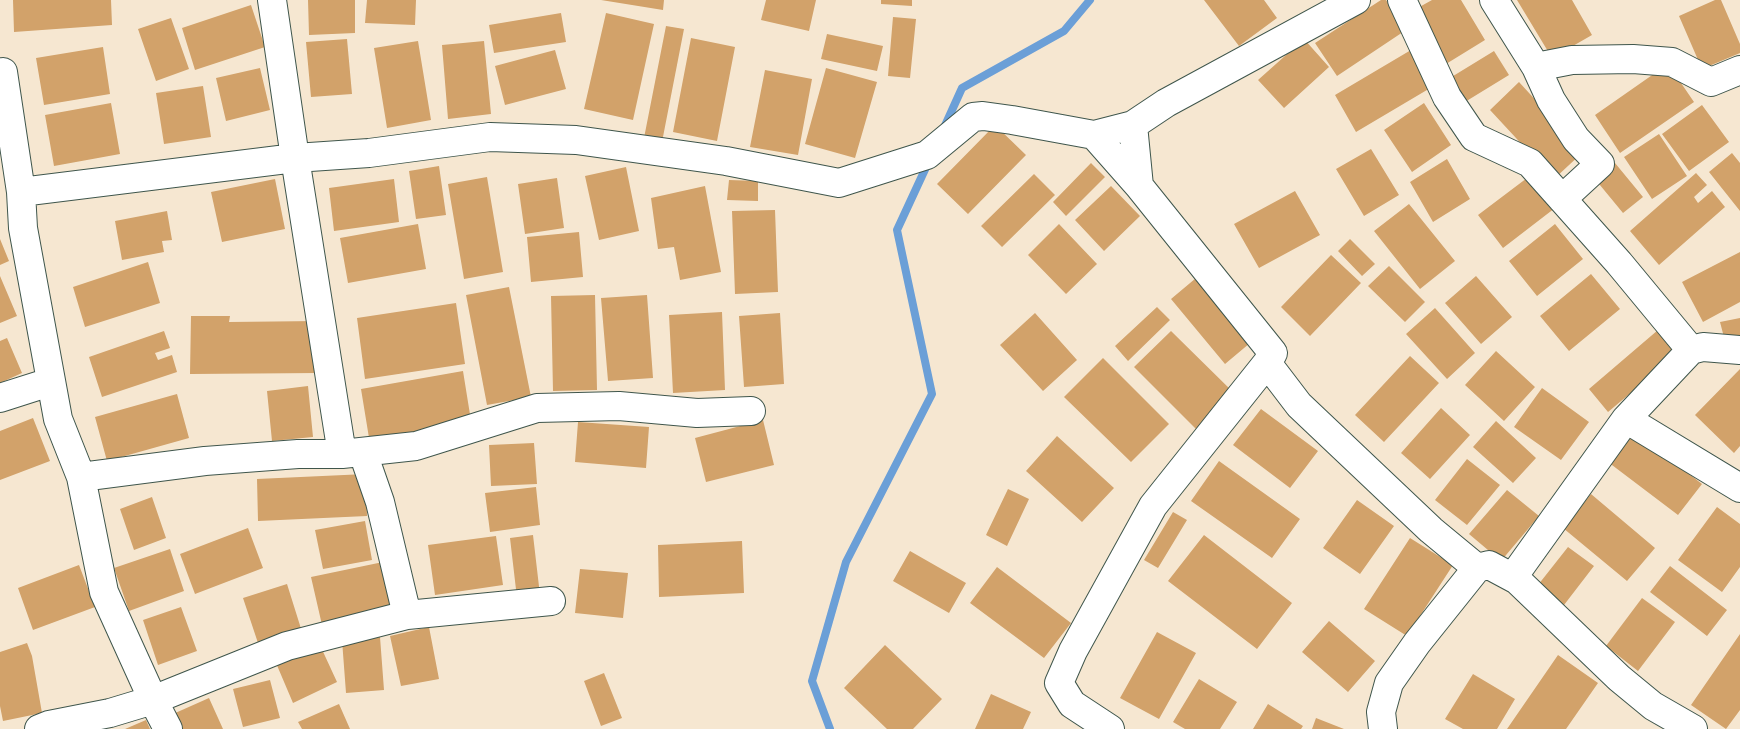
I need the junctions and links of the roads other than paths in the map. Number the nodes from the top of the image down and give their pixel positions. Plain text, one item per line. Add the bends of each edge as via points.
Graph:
1 (272, 0) edge
2 (1356, 0) edge
3 (1402, 0) edge
4 (1494, 0) edge
5 (1536, 68) junction
6 (1740, 70) edge
7 (3, 72) dead end
8 (1133, 125) junction
9 (1094, 135) junction
10 (295, 158) junction
11 (1139, 186) junction
12 (21, 192) junction
13 (1562, 199) junction
14 (1691, 350) junction
15 (1740, 350) edge
16 (1268, 363) junction
17 (50, 382) junction
18 (0, 398) edge
19 (751, 410) dead end
20 (1626, 419) junction
21 (353, 453) junction
22 (81, 477) junction
23 (1740, 488) edge
24 (1477, 568) junction
25 (1517, 580) junction
26 (551, 601) dead end
27 (407, 615) junction
28 (153, 700) junction
29 (40, 729) edge
30 (168, 729) edge
31 (1110, 729) edge
32 (1383, 729) edge
33 (1693, 729) edge

1 - 10 street
2 - 8 street via 1166,103
3 - 13 street via 1447,97 1474,137 1530,164
4 - 5 street
5 - 6 street via 1572,60 1672,62 1710,82
5 - 13 street via 1566,124 1600,164
7 - 12 street
8 - 9 street
8 - 11 street
9 - 10 street via 1012,120 973,117 927,154 839,183 734,162 576,140 490,136 369,153
9 - 11 street
10 - 12 street
10 - 21 street
11 - 16 street via 1273,353
12 - 17 street via 23,228
13 - 14 street
14 - 15 street via 1704,347
14 - 20 street
16 - 24 street via 1299,405 1431,530
16 - 31 street via 1154,506 1072,651 1059,683 1072,704
17 - 18 street
17 - 22 street via 58,419
19 - 21 street via 697,413 619,406 537,408 416,446
20 - 23 street
20 - 25 street via 1518,570
21 - 22 street via 205,461
21 - 27 street via 380,502
22 - 28 street via 104,592
24 - 25 street via 1489,565
24 - 32 street via 1389,683 1381,712
25 - 33 street via 1619,678 1653,706
26 - 27 street
27 - 28 street via 287,646
28 - 29 street
28 - 30 street

